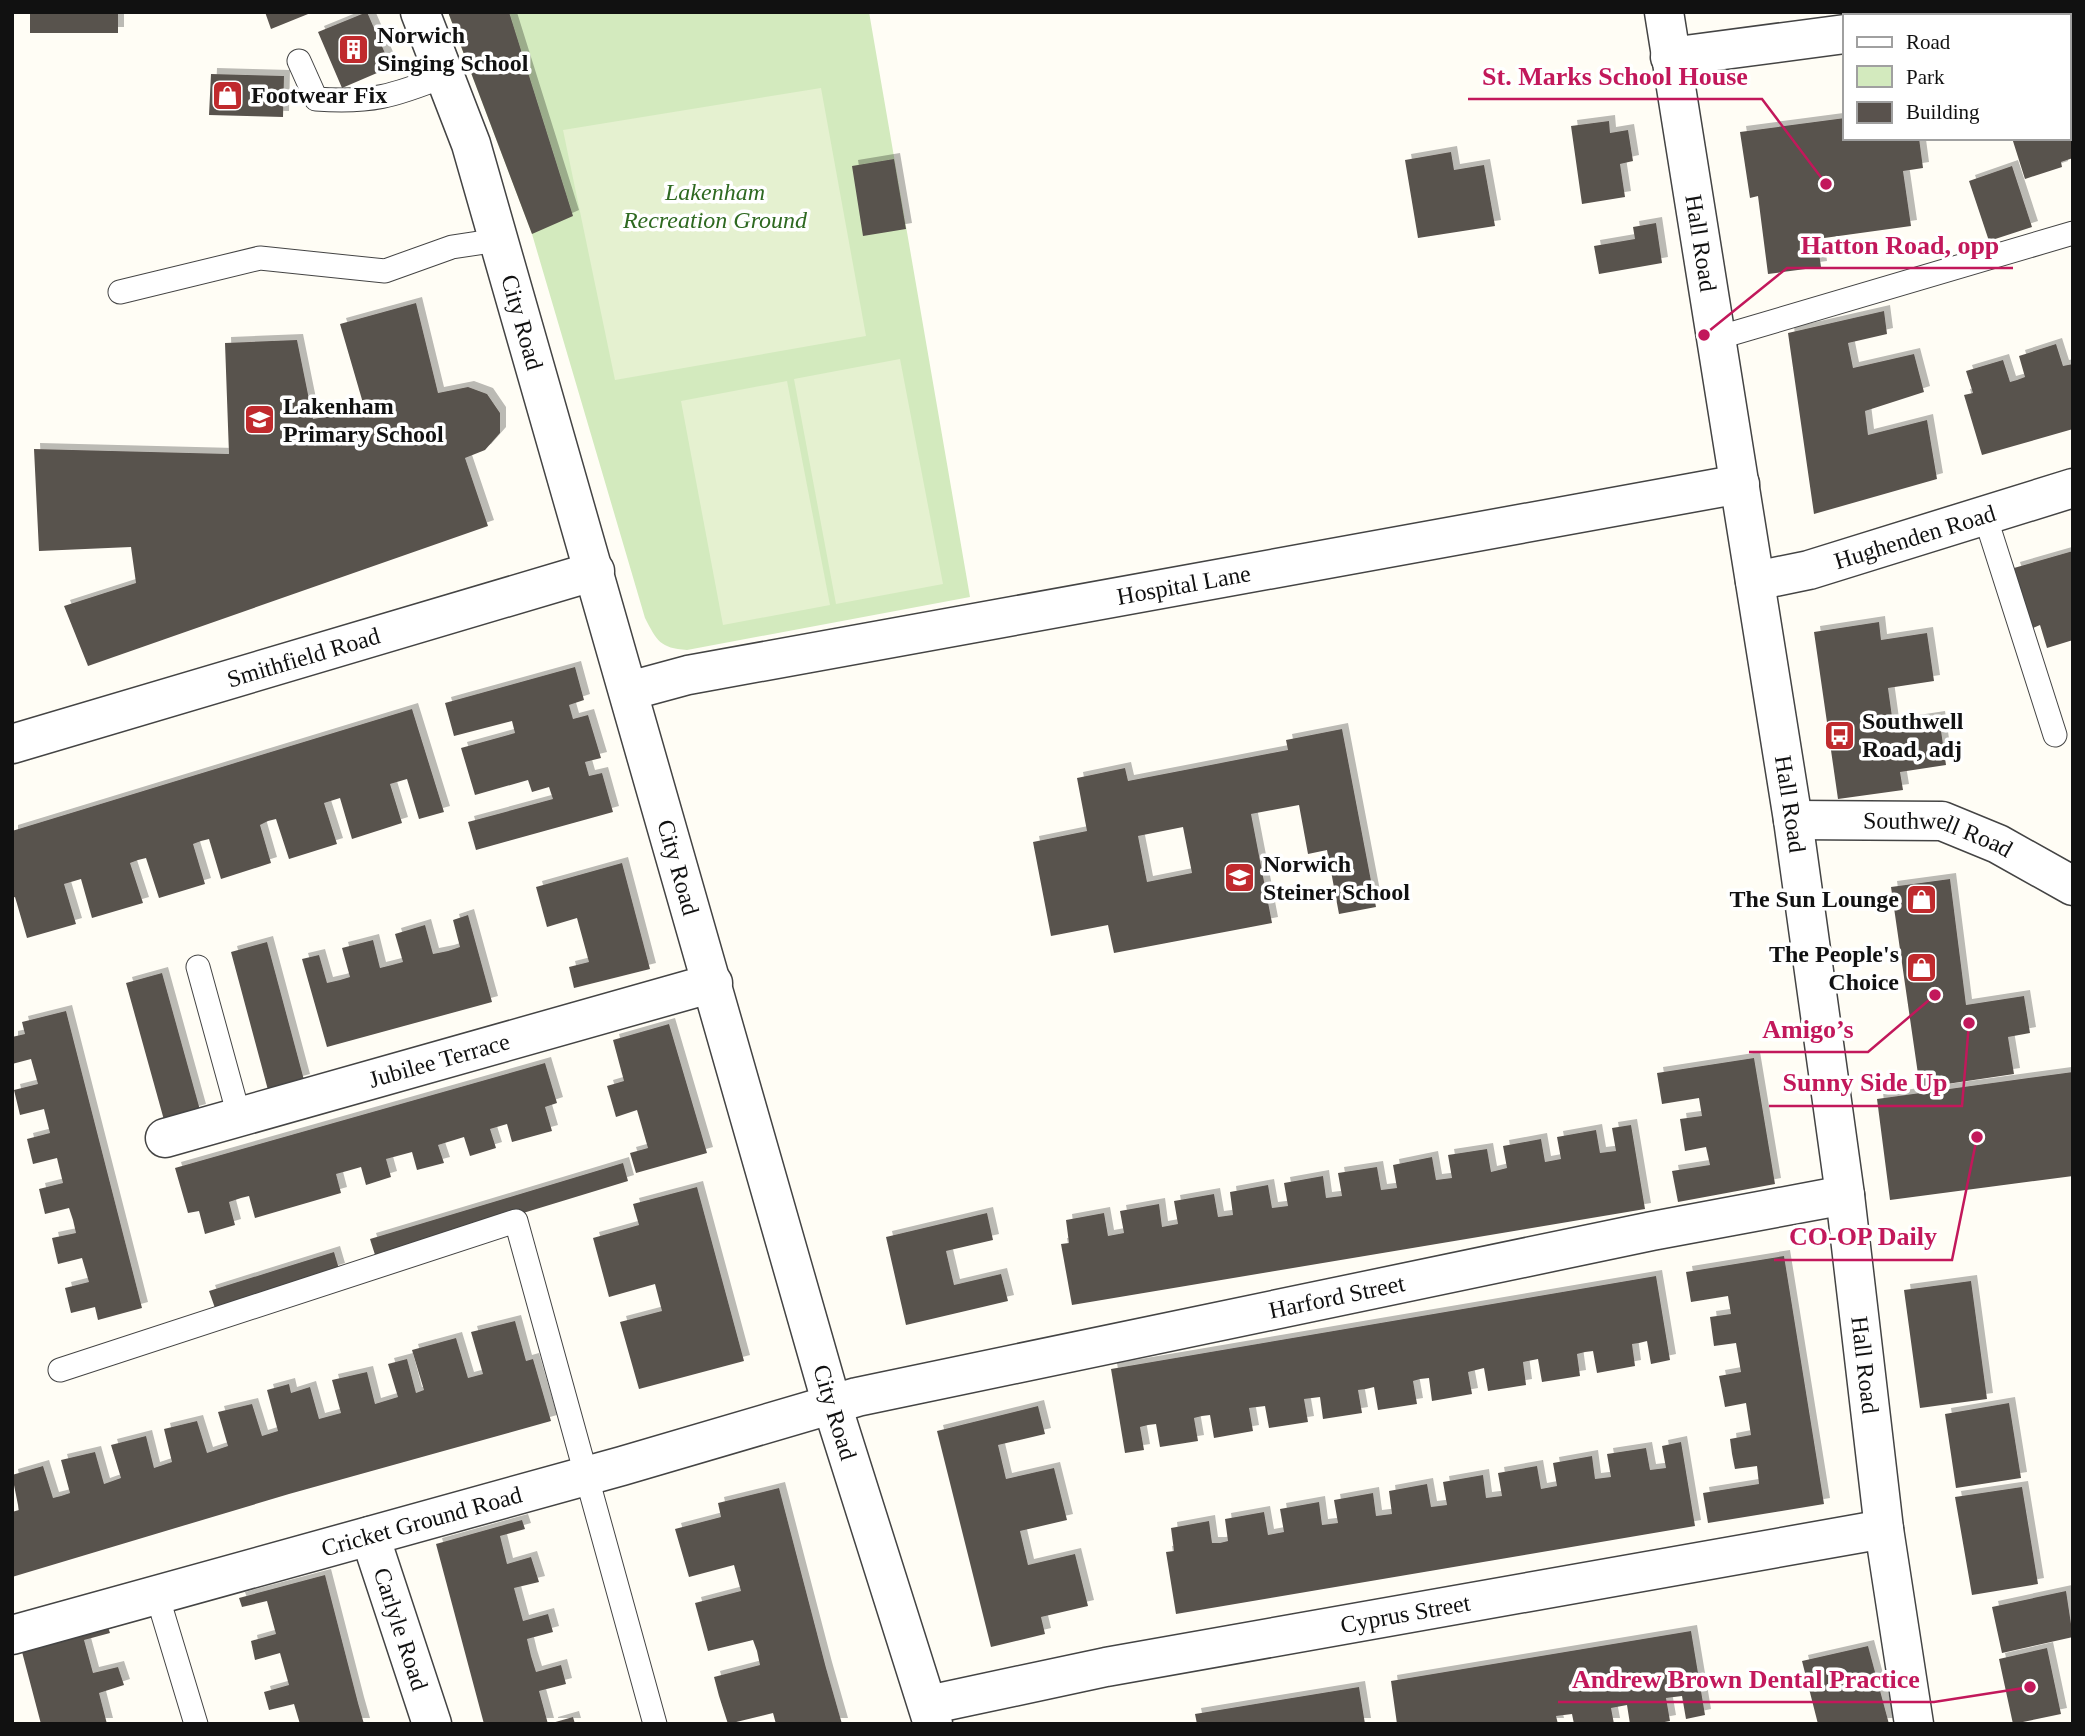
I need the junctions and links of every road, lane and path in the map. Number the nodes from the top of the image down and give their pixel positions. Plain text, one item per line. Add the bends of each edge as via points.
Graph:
1 (420, 12) edge
2 (1664, 12) edge
3 (1843, 34) edge
4 (1670, 57) junction
5 (299, 61) dead end
6 (444, 76) junction
7 (2073, 233) edge
8 (498, 240) junction
9 (120, 292) dead end
10 (1717, 338) junction
11 (1741, 484) junction
12 (2073, 488) edge
13 (1985, 516) junction
14 (595, 571) junction
15 (1755, 581) junction
16 (629, 691) junction
17 (2055, 735) dead end
18 (12, 744) edge
19 (1793, 820) junction
20 (2073, 886) edge
21 (198, 967) dead end
22 (713, 983) junction
23 (239, 1116) junction
24 (165, 1138) dead end
25 (1845, 1195) junction
26 (60, 1370) dead end
27 (832, 1405) junction
28 (587, 1476) junction
29 (1884, 1529) junction
30 (370, 1536) junction
31 (157, 1595) junction
32 (12, 1635) edge
33 (930, 1714) edge
34 (196, 1724) edge
35 (432, 1724) edge
36 (655, 1724) edge
37 (1914, 1724) edge

1 - 6 street, City Road
2 - 4 street, Hall Road
3 - 4 street
4 - 10 street, Hall Road
5 - 6 lane via 316,99 359,102 403,93
6 - 8 street, City Road via 471,144
7 - 10 lane
8 - 9 lane via 452,247 385,271 260,258
8 - 14 street, City Road
10 - 11 street, Hall Road
11 - 15 street, Hall Road
11 - 16 street, Hospital Lane via 688,675
12 - 13 street, Hughenden Road
13 - 15 street, Hughenden Road via 1809,570
13 - 17 lane
14 - 16 street, City Road
14 - 18 street, Smithfield Road
15 - 19 street, Hall Road
16 - 22 street, City Road
19 - 20 street, Southwell Road via 1942,821 1998,844
19 - 25 street, Hall Road
21 - 23 lane
22 - 23 street, Jubilee Terrace
22 - 27 street, City Road
23 - 24 street, Jubilee Terrace
25 - 27 street, Harford Street via 1652,1231
25 - 29 street, Hall Road
26 - 28 lane via 516,1222
27 - 28 street, Cricket Ground Road
27 - 33 street, City Road
28 - 30 street, Cricket Ground Road
28 - 36 lane
29 - 33 street, Cyprus Street via 1107,1667
29 - 37 street, Hall Road
30 - 31 street, Cricket Ground Road
30 - 35 street, Carlyle Road
31 - 32 street, Cricket Ground Road
31 - 34 lane

